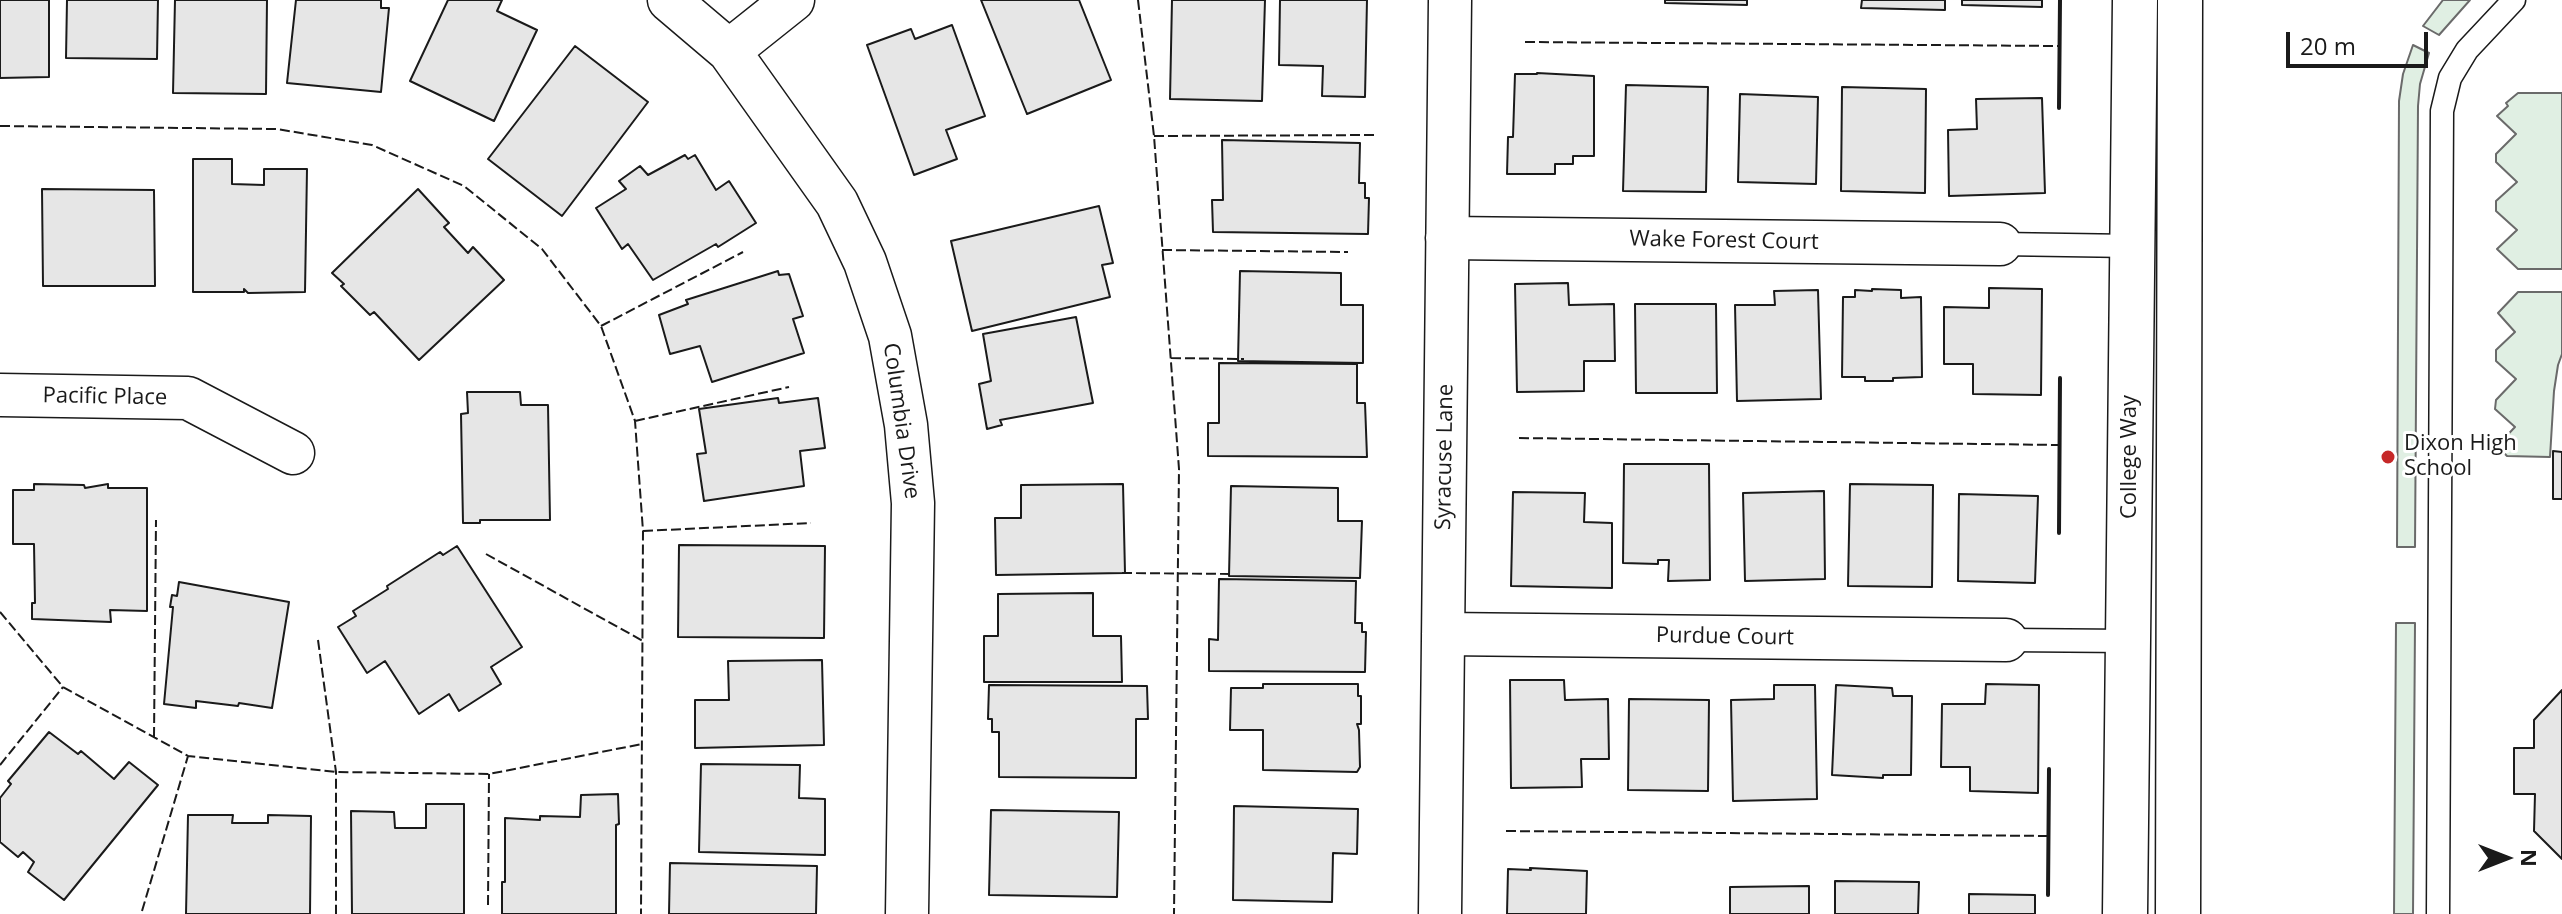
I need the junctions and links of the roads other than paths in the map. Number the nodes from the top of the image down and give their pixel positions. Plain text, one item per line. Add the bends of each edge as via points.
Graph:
1 (669, 0) edge
2 (793, 0) edge
3 (1450, 0) edge
4 (2135, 0) edge
5 (2180, 0) edge
6 (2514, 0) edge
7 (729, 51) junction
8 (1447, 238) junction
9 (2000, 244) joint
10 (2132, 246) junction
11 (0, 395) edge
12 (293, 453) dead end
13 (1443, 634) junction
14 (2006, 640) joint
15 (2129, 641) junction
16 (907, 914) edge
17 (1440, 914) edge
18 (2125, 914) edge
19 (2178, 914) edge
20 (2438, 914) edge

1 - 7 street, Columbia Drive
2 - 7 street
3 - 8 street, Syracuse Lane
4 - 10 street, College Way
5 - 19 street
6 - 20 lane via 2467,50 2450,78 2442,111
7 - 16 street, Columbia Drive via 837,203 865,262 890,336 913,503
8 - 9 street, Wake Forest Court
8 - 13 street, Syracuse Lane
9 - 10 lane
10 - 15 street, College Way
11 - 12 street, Pacific Place via 188,398
13 - 14 street, Purdue Court
13 - 17 street, Syracuse Lane
14 - 15 lane
15 - 18 street, College Way

